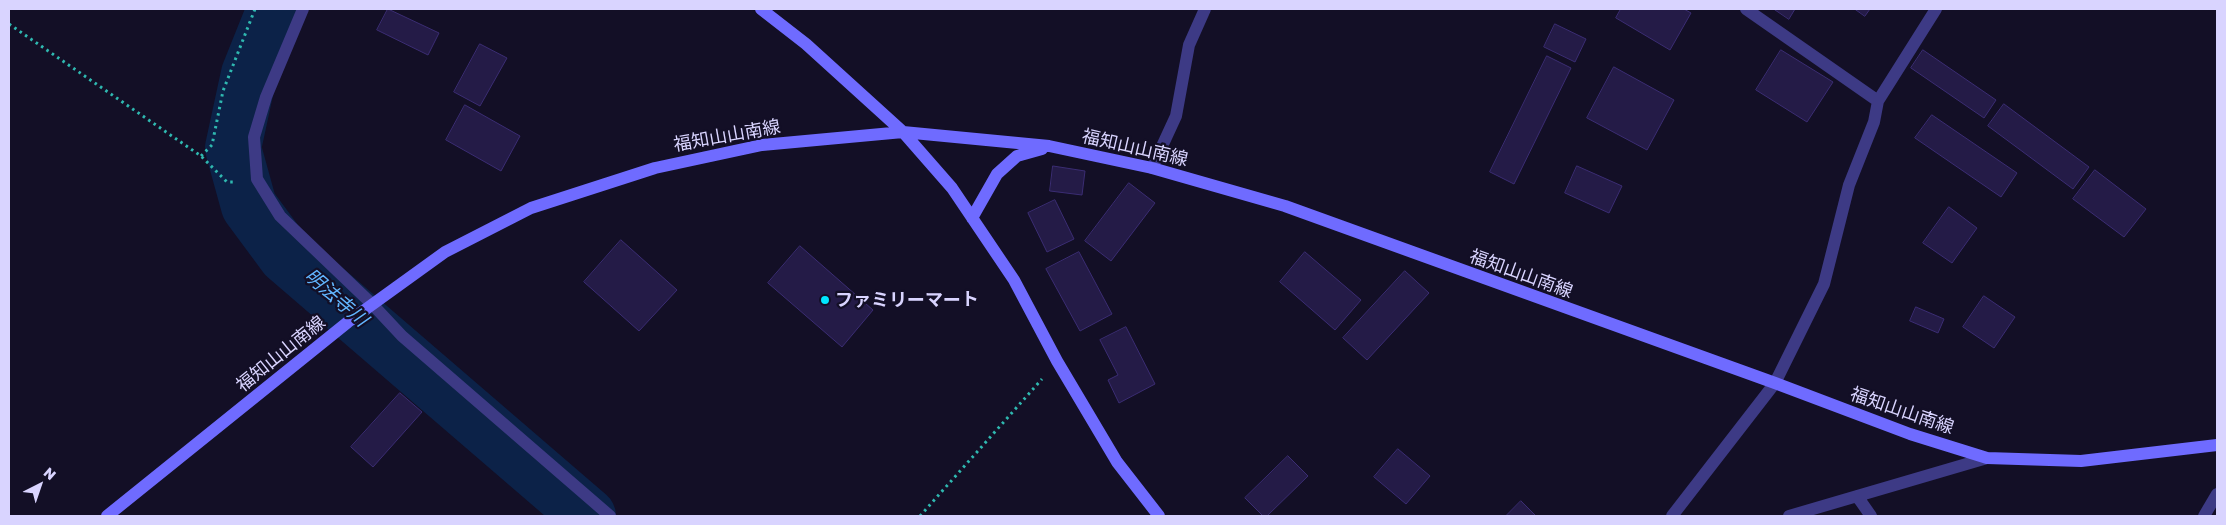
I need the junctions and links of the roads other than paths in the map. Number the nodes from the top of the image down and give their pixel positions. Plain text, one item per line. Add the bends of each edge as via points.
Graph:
1 (303, 9) edge
2 (761, 9) edge
3 (1205, 9) edge
4 (1746, 9) edge
5 (1936, 9) edge
6 (1878, 101) junction
7 (903, 132) junction
8 (1049, 146) junction
9 (1152, 168) junction
10 (972, 218) junction
11 (368, 308) junction
12 (1775, 383) junction
13 (2217, 445) edge
14 (1987, 458) junction
15 (2217, 494) edge
16 (1857, 496) junction
17 (108, 516) edge
18 (610, 516) edge
19 (1158, 516) edge
20 (1672, 516) edge
21 (1789, 516) edge
22 (1871, 516) edge
23 (2204, 516) edge

1 - 11 street via 266,97 254,137 257,179 280,216
2 - 7 main road via 806,44
3 - 9 street via 1189,45 1176,116
4 - 6 street
5 - 6 street
6 - 12 street via 1874,122 1849,185 1824,284
7 - 8 main road, 福知山山南線
7 - 10 main road via 952,188
7 - 11 main road, 福知山山南線 via 762,145 655,168 531,208 445,252
8 - 9 main road, 福知山山南線
8 - 10 main road via 1016,156 997,174
9 - 12 main road, 福知山山南線 via 1285,206
10 - 19 main road via 1014,280 1117,462
11 - 17 main road, 福知山山南線
11 - 18 street
12 - 14 main road, 福知山山南線 via 1910,434
12 - 20 street
13 - 14 main road, 福知山山南線 via 2081,461
14 - 16 street
15 - 23 street
16 - 21 street
16 - 22 street

